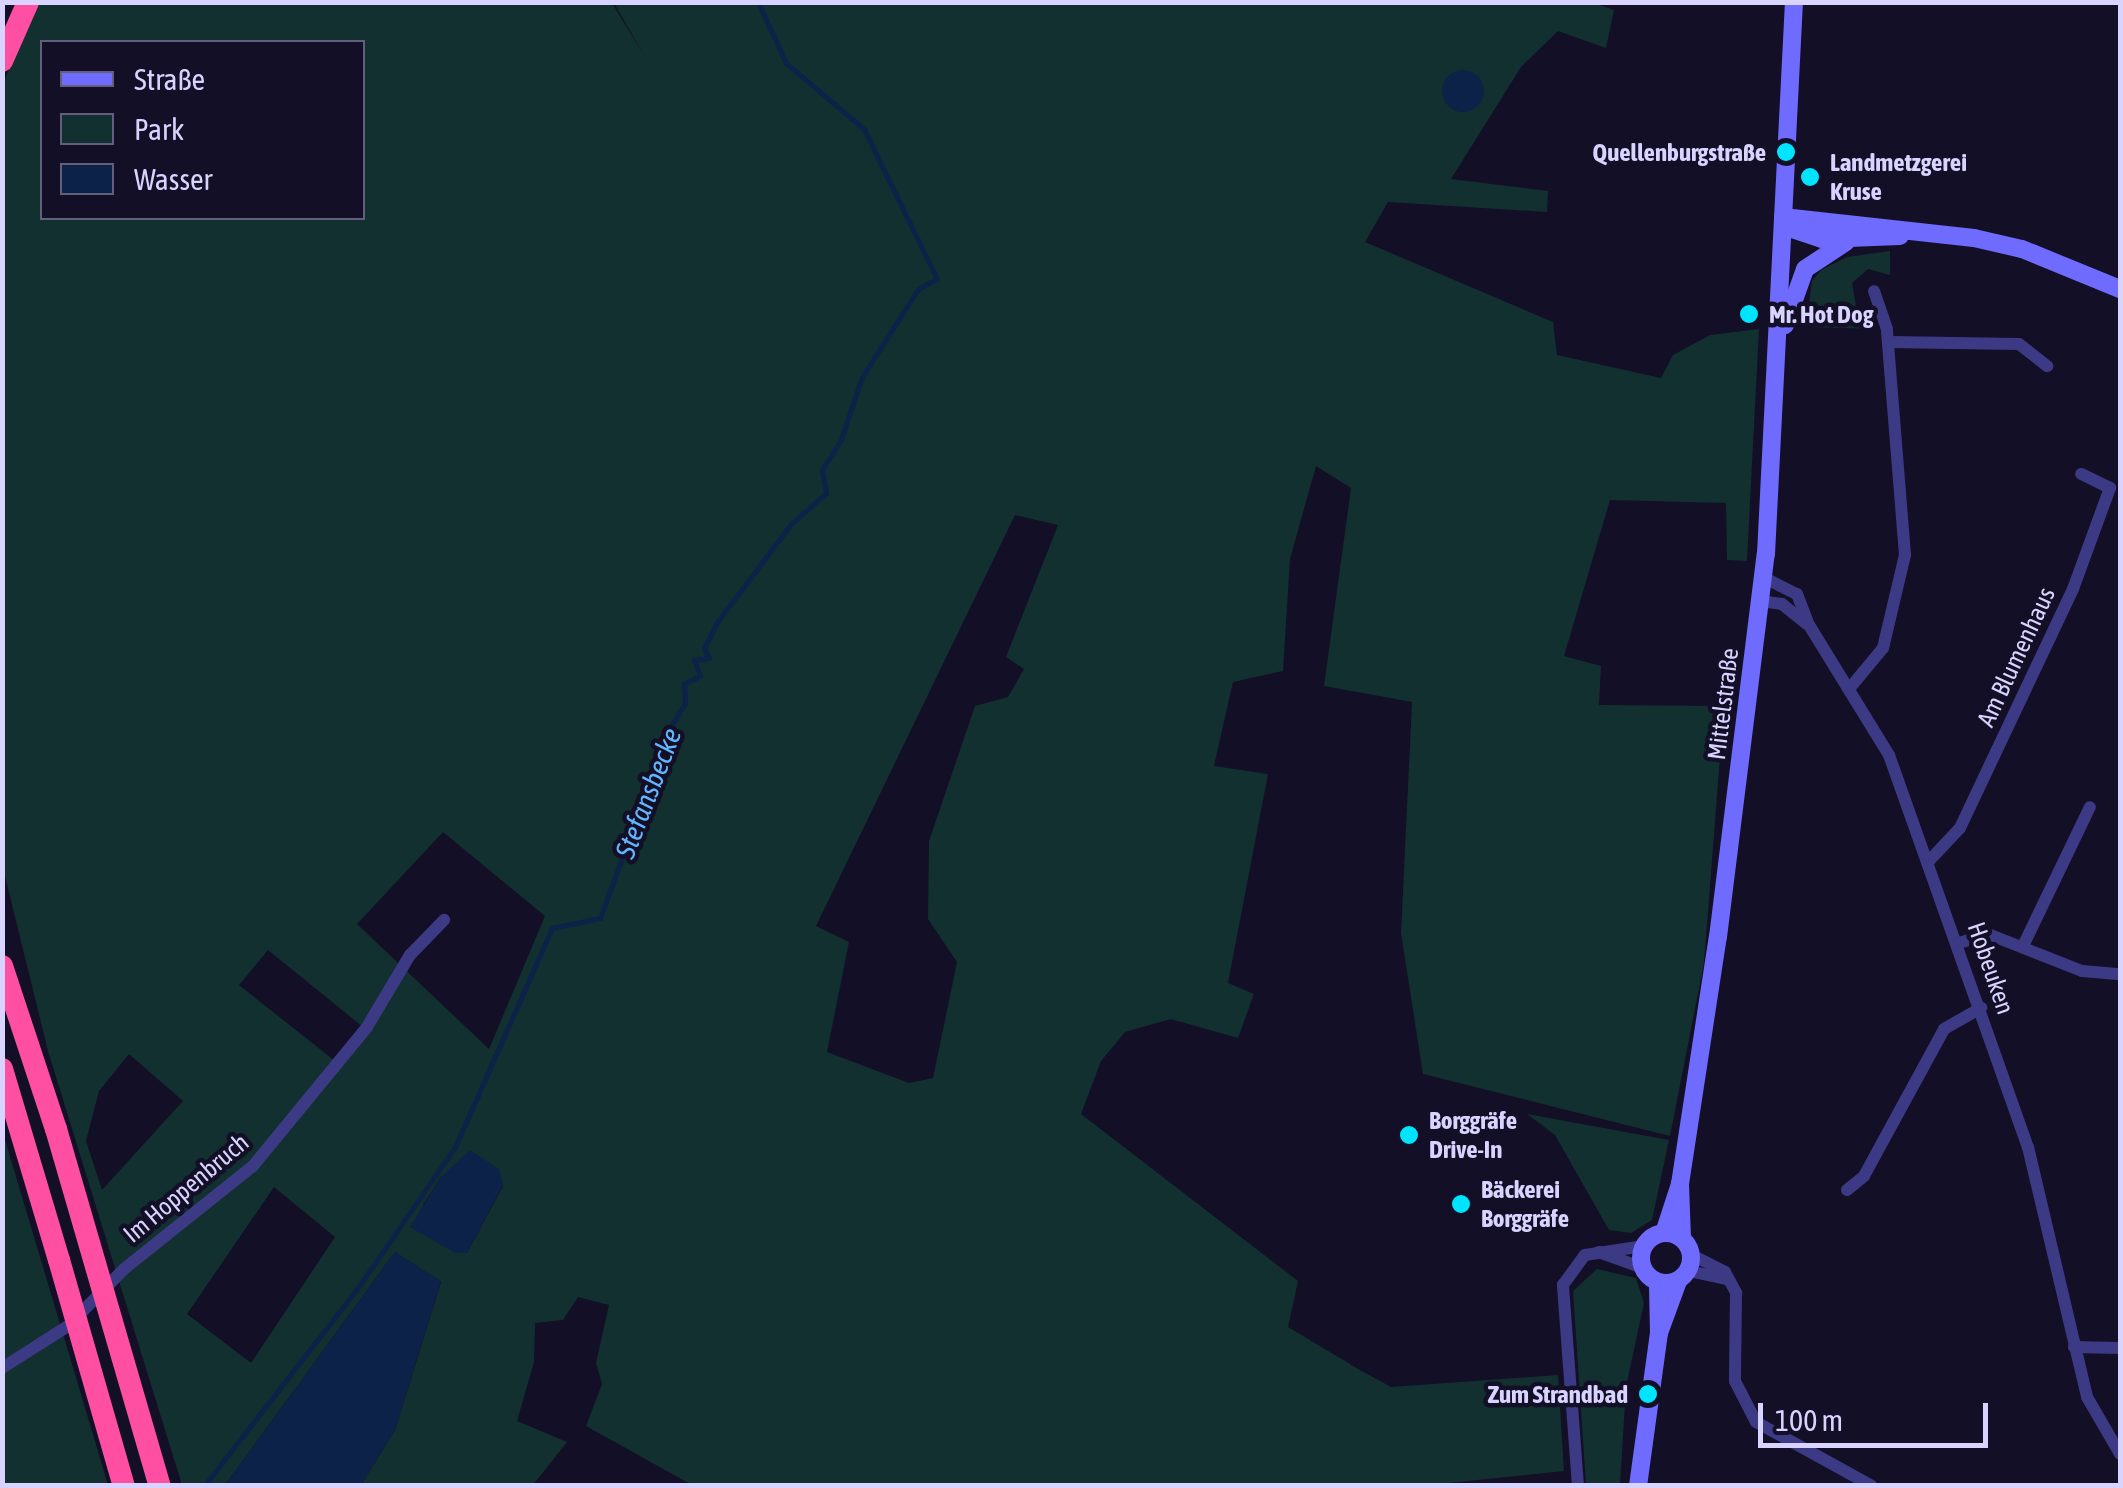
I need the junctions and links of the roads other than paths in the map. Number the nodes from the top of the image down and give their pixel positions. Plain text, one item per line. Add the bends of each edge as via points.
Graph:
1 (28, 2) edge
2 (1794, 2) edge
3 (2, 60) edge
4 (1783, 221) junction
5 (1923, 234) junction
6 (1852, 240) junction
7 (2120, 289) edge
8 (1874, 291) dead end
9 (1888, 342) junction
10 (1778, 344) junction
11 (2048, 366) dead end
12 (2082, 474) dead end
13 (1763, 577) junction
14 (1760, 601) junction
15 (1809, 625) junction
16 (1849, 689) junction
17 (2090, 808) dead end
18 (1930, 861) junction
19 (444, 920) dead end
20 (1959, 943) junction
21 (2024, 946) junction
22 (2, 947) edge
23 (2120, 974) edge
24 (6, 976) edge
25 (1981, 1008) junction
26 (2, 1069) edge
27 (2, 1092) edge
28 (24, 1140) junction
29 (1847, 1190) dead end
30 (1673, 1235) junction
31 (1644, 1246) junction
32 (1599, 1252) junction
33 (1642, 1268) junction
34 (1686, 1269) junction
35 (1658, 1284) junction
36 (1658, 1333) junction
37 (2074, 1347) junction
38 (2120, 1348) edge
39 (2, 1368) edge
40 (2120, 1454) edge
41 (124, 1486) edge
42 (160, 1486) edge
43 (1578, 1486) edge
44 (1638, 1486) edge
45 (1872, 1486) edge

1 - 3 highway
2 - 4 main road, Mittelstraße
4 - 5 main road
4 - 6 main road via 1812,238
4 - 10 main road, Mittelstraße
5 - 6 main road
5 - 7 main road via 2022,249
6 - 10 main road via 1805,269
8 - 9 street
9 - 11 street via 2018,344
9 - 16 street via 1905,556 1883,648
10 - 13 main road, Mittelstraße
12 - 18 street, Am Blumenhaus via 2110,488 2073,589 1960,828
13 - 14 main road, Mittelstraße
13 - 15 street, Hobeuken via 1797,594
14 - 15 street, Hobeuken via 1782,604
14 - 30 main road, Mittelstraße
15 - 16 street, Hobeuken
16 - 18 street, Hobeuken via 1890,755
17 - 21 street
18 - 20 street, Hobeuken
19 - 39 street, Im Hoppenbruch via 410,955 368,1027 253,1166 124,1269 68,1326
20 - 21 street via 1988,934
20 - 25 street, Hobeuken
21 - 23 street via 2082,971
22 - 24 highway
24 - 42 highway, bridge
25 - 29 street via 1944,1029 1870,1166
25 - 37 street, Hobeuken via 2028,1147
26 - 28 highway
27 - 28 highway
28 - 41 highway, bridge
30 - 31 main road
30 - 34 main road
31 - 32 street
31 - 33 main road
32 - 33 street
32 - 43 street via 1575,1263 1563,1284
33 - 35 main road
34 - 35 main road
34 - 36 main road
34 - 45 street via 1728,1279 1736,1302 1736,1381 1748,1411 1774,1436
35 - 36 main road
36 - 44 main road
37 - 38 street
37 - 40 street, Hobeuken via 2087,1396

